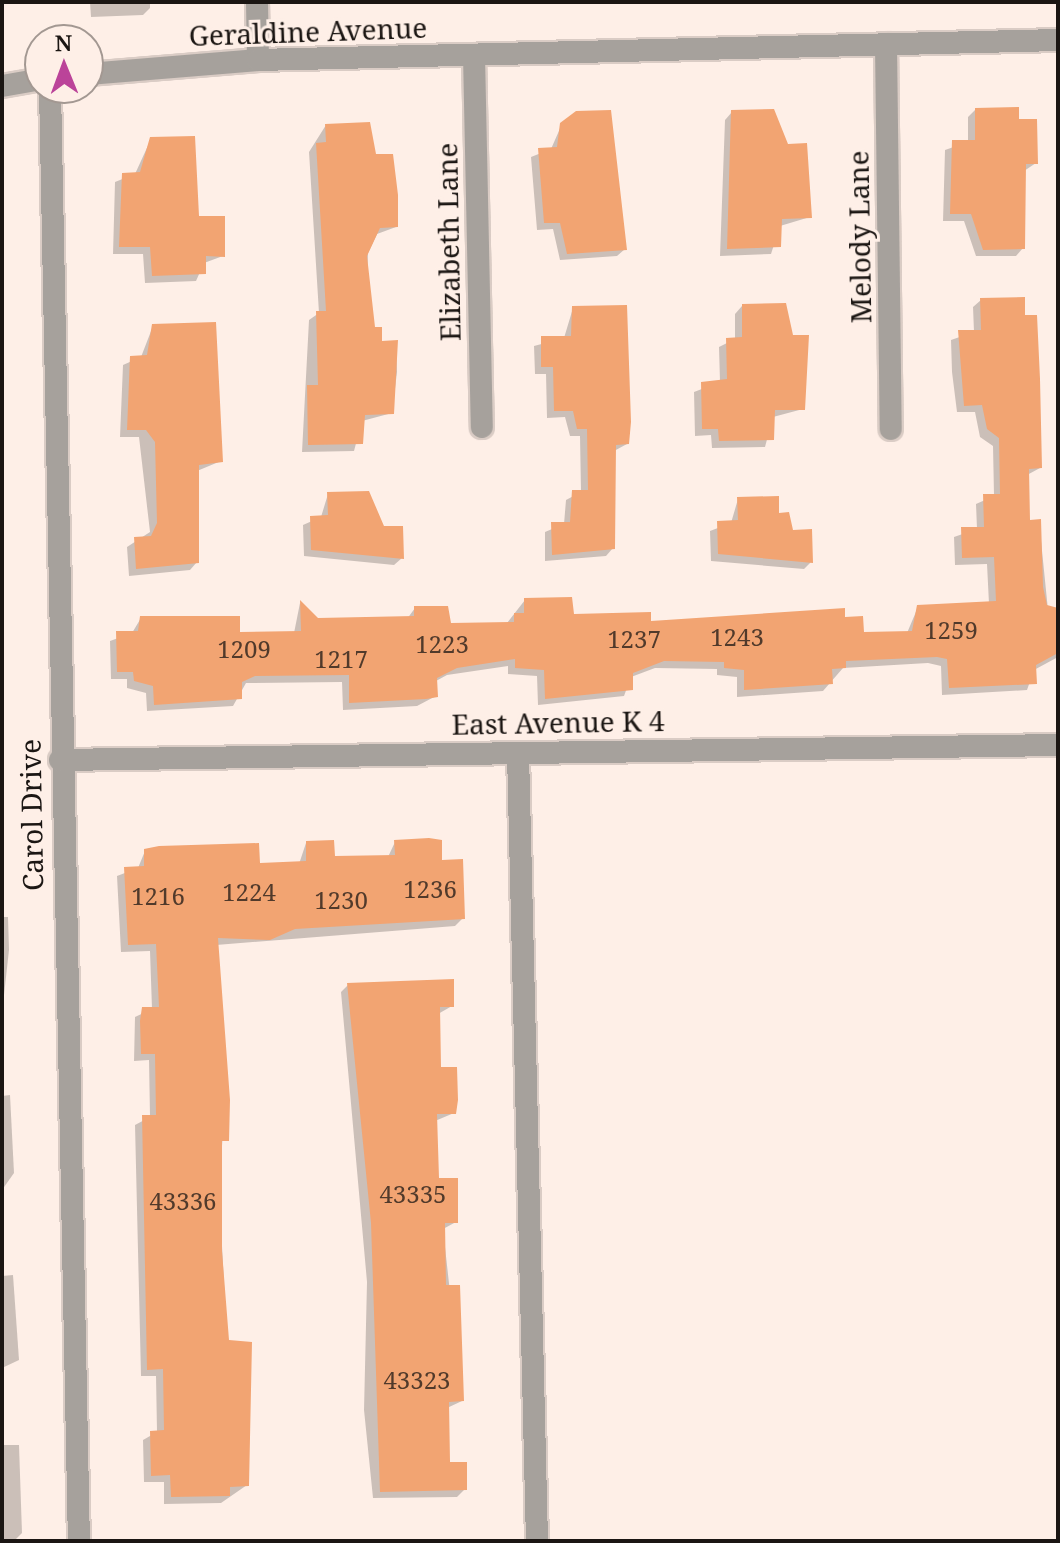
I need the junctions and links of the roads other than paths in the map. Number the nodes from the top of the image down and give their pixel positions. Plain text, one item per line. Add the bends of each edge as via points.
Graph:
1 (257, 2) edge
2 (1058, 40) edge
3 (886, 44) junction
4 (474, 55) junction
5 (258, 60) junction
6 (104, 73) edge
7 (24, 82) edge
8 (2, 86) edge
9 (50, 104) edge
10 (482, 427) dead end
11 (891, 429) dead end
12 (1058, 745) edge
13 (518, 753) junction
14 (60, 760) junction
15 (79, 1541) edge
16 (537, 1541) edge

1 - 5 street
2 - 3 street, Geraldine Avenue
3 - 4 street, Geraldine Avenue
3 - 11 street, Melody Lane
4 - 5 street, Geraldine Avenue
4 - 10 street, Elizabeth Lane
5 - 6 street, Geraldine Avenue
7 - 8 street
9 - 14 street, Carol Drive
12 - 13 street, East Avenue K 4
13 - 14 street, East Avenue K 4
13 - 16 street
14 - 15 street, Carol Drive

